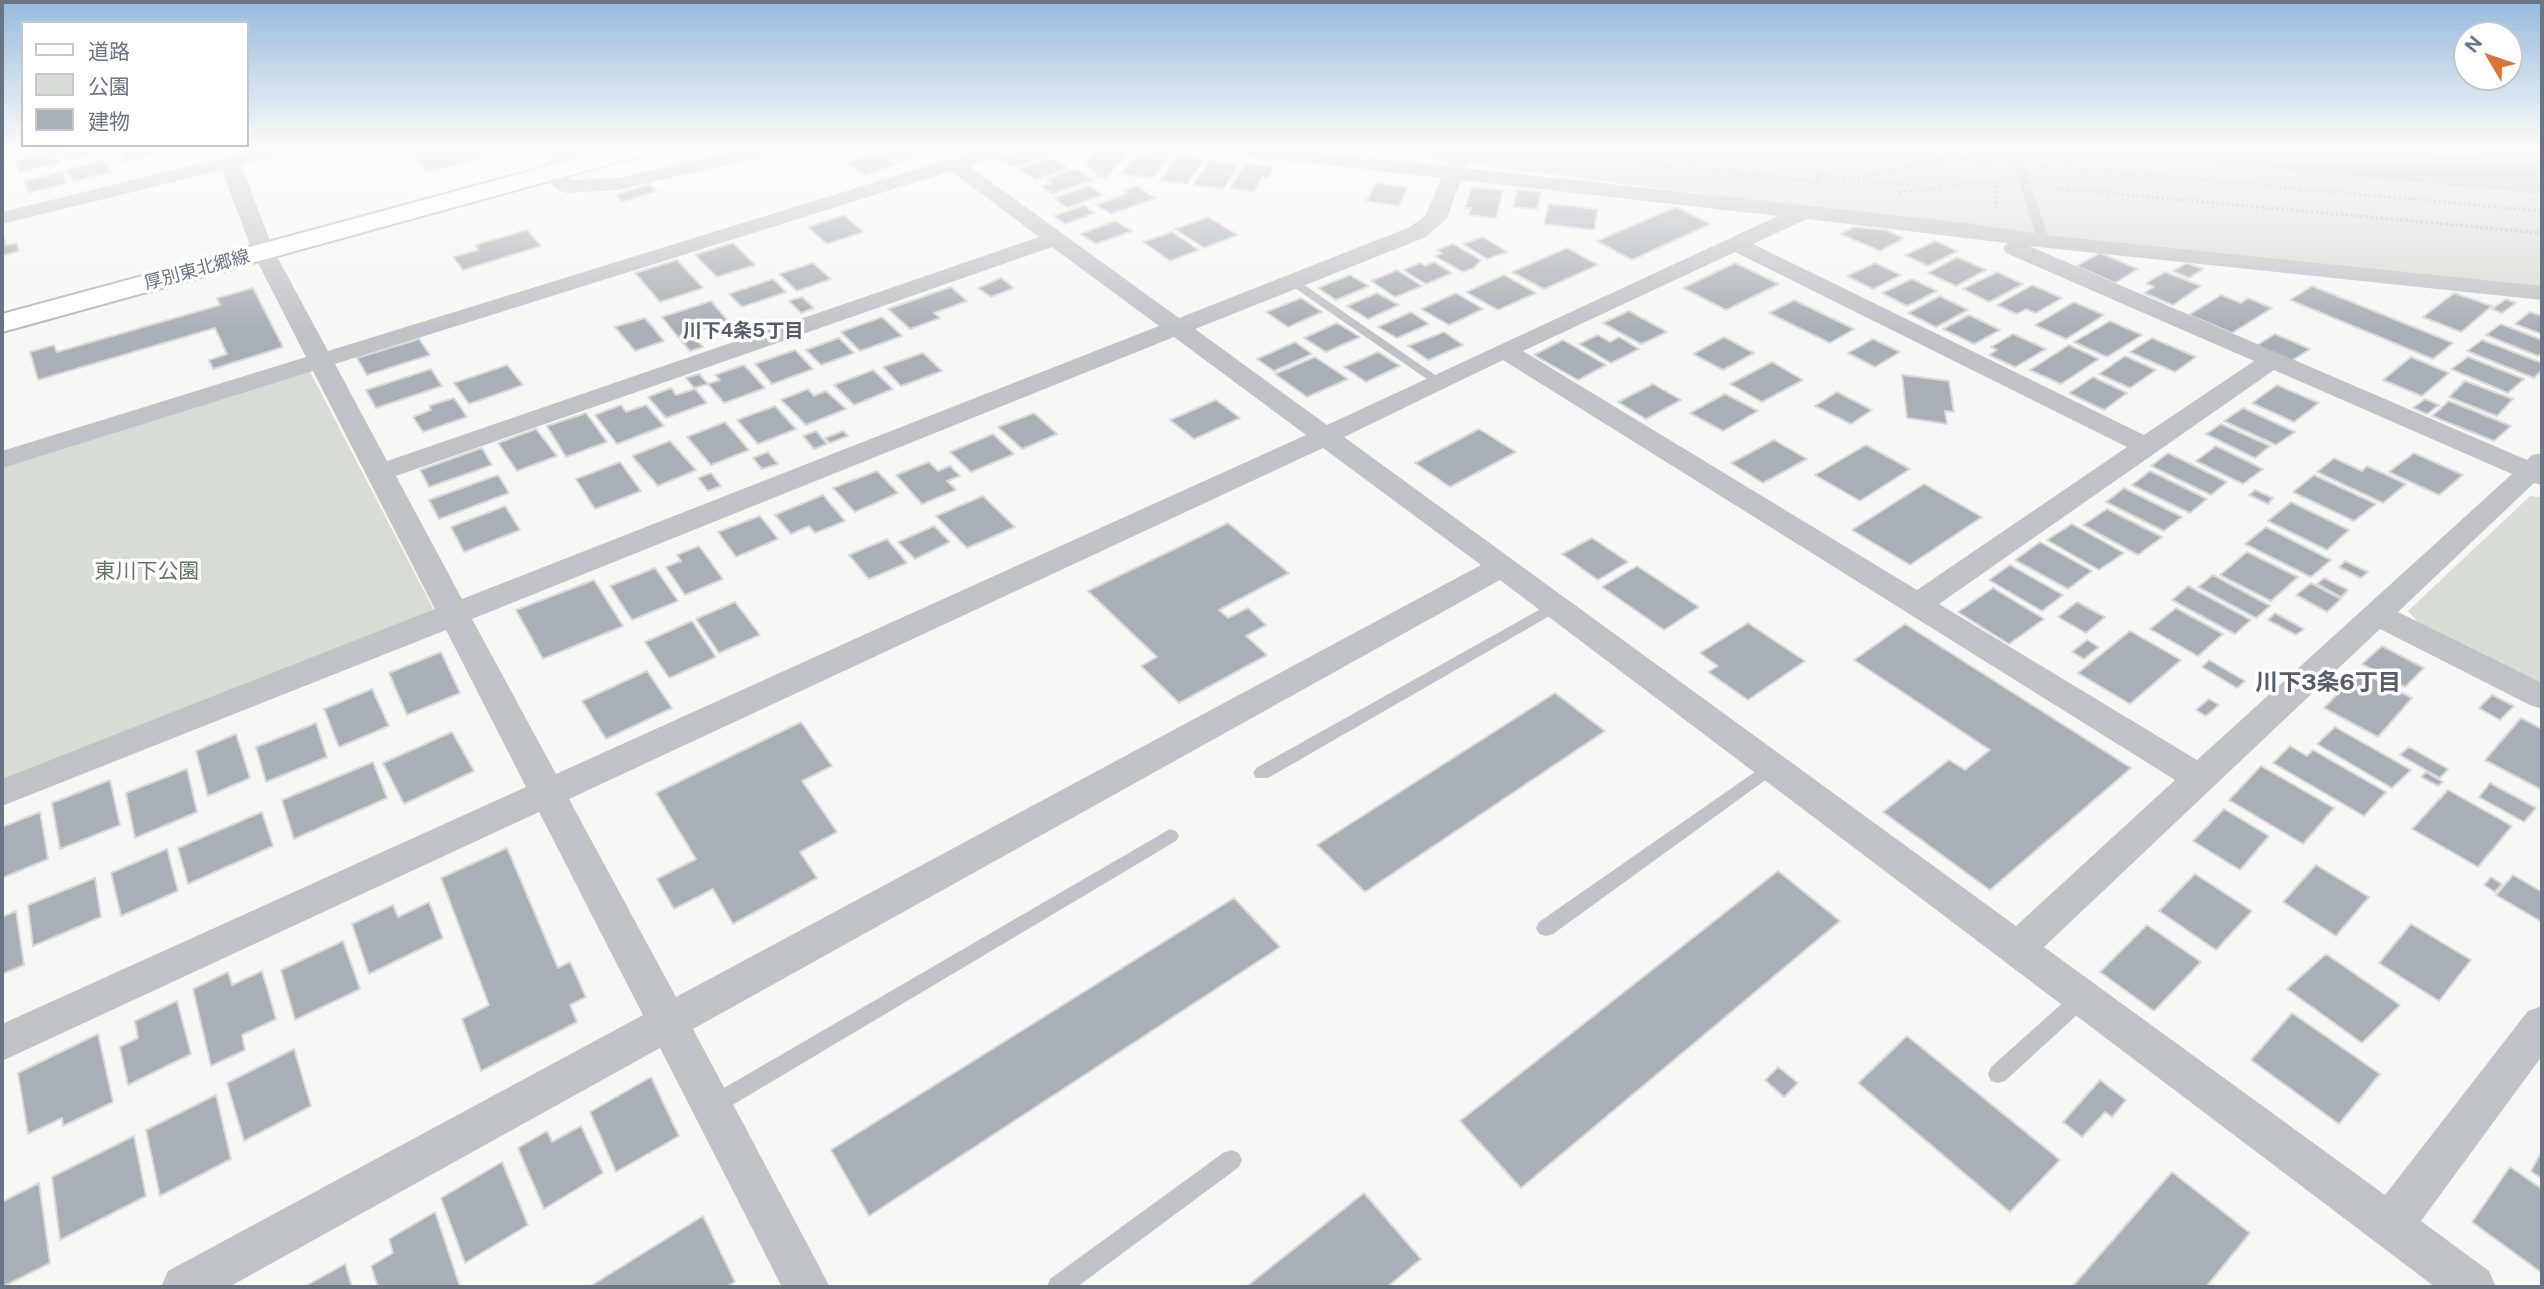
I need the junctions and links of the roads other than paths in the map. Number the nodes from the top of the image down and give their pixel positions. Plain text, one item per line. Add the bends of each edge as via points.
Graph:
1 (34, 210) edge
2 (247, 210) edge
3 (412, 210) edge
4 (806, 210) edge
5 (1018, 210) edge
6 (1439, 210) edge
7 (1791, 210) edge
8 (2034, 210) edge
9 (1804, 212) junction
10 (2, 218) edge
11 (1974, 231) junction
12 (1056, 238) junction
13 (2044, 242) junction
14 (1735, 244) junction
15 (263, 251) junction
16 (1293, 282) junction
17 (2542, 293) edge
18 (2, 323) edge
19 (1179, 328) junction
20 (1505, 351) junction
21 (2272, 360) junction
22 (321, 362) junction
23 (1438, 381) junction
24 (1324, 437) junction
25 (2147, 447) junction
26 (2, 460) edge
27 (2538, 470) edge
28 (379, 473) junction
29 (1502, 566) junction
30 (1919, 603) junction
31 (1555, 606) junction
32 (452, 612) junction
33 (2379, 615) junction
34 (2542, 697) edge
35 (1772, 766) junction
36 (1262, 773) dead end
37 (2199, 778) junction
38 (547, 792) junction
39 (2, 793) edge
40 (1170, 836) dead end
41 (1546, 928) dead end
42 (2016, 949) junction
43 (2083, 997) junction
44 (669, 1024) junction
45 (2542, 1024) edge
46 (2, 1043) edge
47 (1998, 1074) dead end
48 (712, 1106) junction
49 (1231, 1160) dead end
50 (2390, 1225) junction
51 (2470, 1286) edge
52 (184, 1287) edge
53 (807, 1287) edge
54 (1058, 1287) edge

1 - 10 street
2 - 15 street
3 - 15 main road, 厚別東北郷線
4 - 22 street
5 - 12 street
6 - 16 street via 1428,226
7 - 9 street
8 - 13 lane, bridge
9 - 11 street
9 - 14 street
11 - 13 street
11 - 21 street
12 - 19 street
12 - 28 street
13 - 17 street
14 - 20 street
14 - 25 street
15 - 18 main road, 厚別東北郷線
15 - 22 street
16 - 19 street
16 - 23 lane
19 - 24 street
19 - 32 street
20 - 23 street
20 - 30 street
21 - 25 street
21 - 27 street
22 - 26 street
22 - 28 street
23 - 24 street
24 - 29 street
24 - 38 street
25 - 30 street
27 - 33 street
28 - 32 street
29 - 31 street
29 - 44 street
30 - 37 street
31 - 35 street
31 - 36 lane
32 - 38 street
32 - 39 street
33 - 34 street
33 - 37 street
35 - 41 lane
35 - 42 street
37 - 42 street
38 - 44 street
38 - 46 street
40 - 48 lane
42 - 43 street
43 - 47 lane
43 - 50 street
44 - 48 street
44 - 52 street
45 - 50 street
48 - 53 street
49 - 54 lane
50 - 51 street

